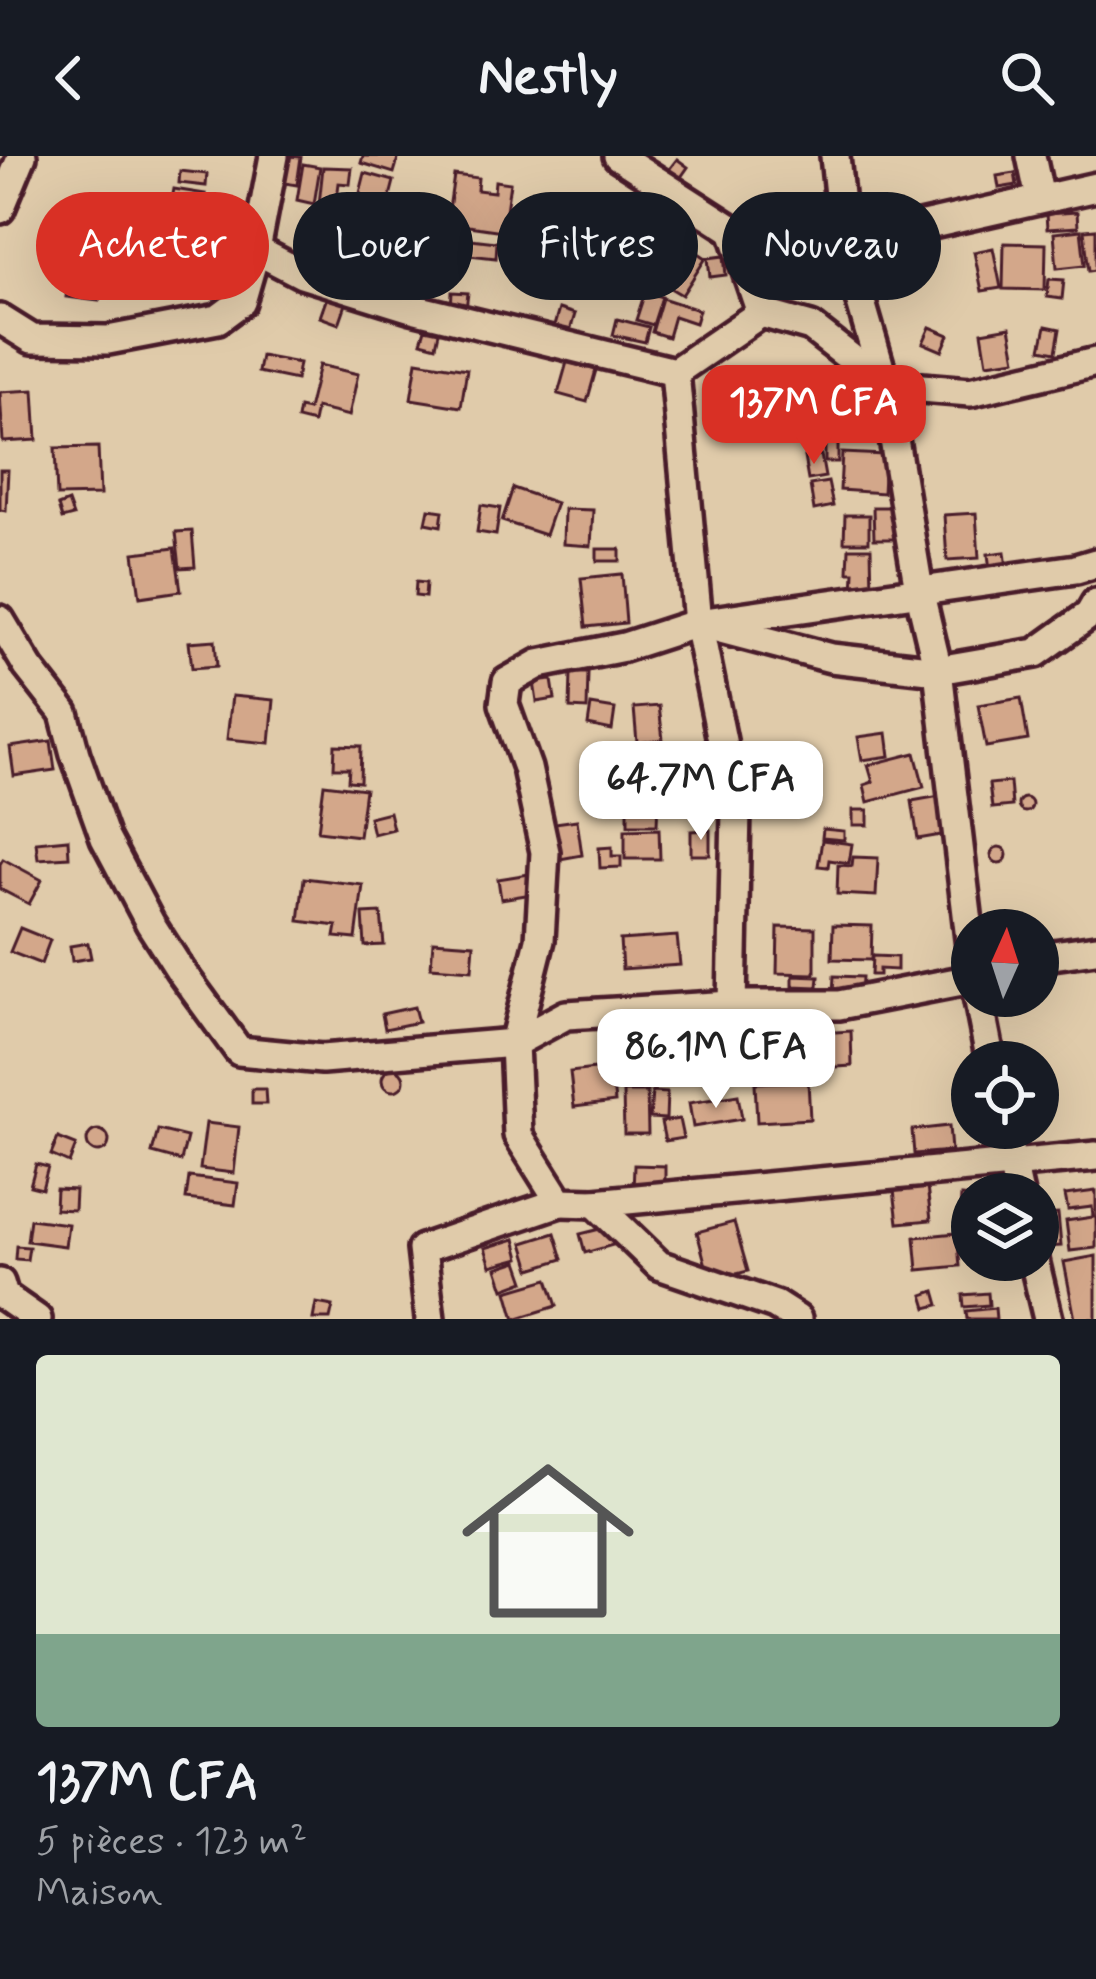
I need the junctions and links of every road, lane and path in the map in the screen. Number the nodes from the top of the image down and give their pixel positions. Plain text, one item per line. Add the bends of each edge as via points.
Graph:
1 (22, 156) edge
2 (274, 156) edge
3 (618, 156) edge
4 (835, 156) edge
5 (1031, 156) edge
6 (1096, 187) edge
7 (267, 192) edge
8 (839, 192) edge
9 (1040, 198) junction
10 (0, 209) edge
11 (941, 221) edge
12 (722, 223) edge
13 (269, 257) edge
14 (242, 300) edge
15 (757, 300) edge
16 (860, 300) edge
17 (761, 313) junction
18 (0, 319) edge
19 (1096, 362) edge
20 (676, 372) junction
21 (885, 385) junction
22 (1096, 563) edge
23 (919, 590) junction
24 (1094, 618) edge
25 (0, 620) edge
26 (698, 623) junction
27 (938, 670) junction
28 (966, 909) edge
29 (1096, 949) edge
30 (1059, 954) edge
31 (951, 984) edge
32 (731, 1005) junction
33 (514, 1043) junction
34 (1008, 1149) edge
35 (1096, 1156) edge
36 (1011, 1162) junction
37 (1014, 1173) edge
38 (560, 1202) junction
39 (595, 1203) junction
40 (1039, 1281) edge
41 (0, 1283) edge
42 (37, 1319) edge
43 (430, 1319) edge
44 (797, 1319) edge
45 (1048, 1319) edge

1 - 10 street
2 - 7 street
3 - 12 street
4 - 8 street
5 - 9 street
6 - 9 street
9 - 11 street
13 - 20 street via 412,308
14 - 18 street via 218,319 108,340 32,339
15 - 17 street
16 - 21 street
17 - 20 street
17 - 21 street via 811,327
19 - 21 street via 970,392
20 - 26 street
21 - 23 street
22 - 23 street
23 - 26 street
23 - 27 street
24 - 27 street via 1036,653
25 - 33 street via 64,712 105,838 150,923 239,1051 322,1059
26 - 27 street via 831,658
26 - 32 street via 736,809
26 - 33 street via 539,664 507,682 504,704 545,852 540,940
27 - 28 street
29 - 30 street
31 - 32 street via 839,1005
32 - 33 street via 566,1015
33 - 38 street via 518,1135
34 - 36 street
35 - 36 street
36 - 37 street
36 - 39 street
38 - 39 street
38 - 43 street via 422,1249
39 - 44 street via 659,1265
40 - 45 street
41 - 42 street via 4,1296

